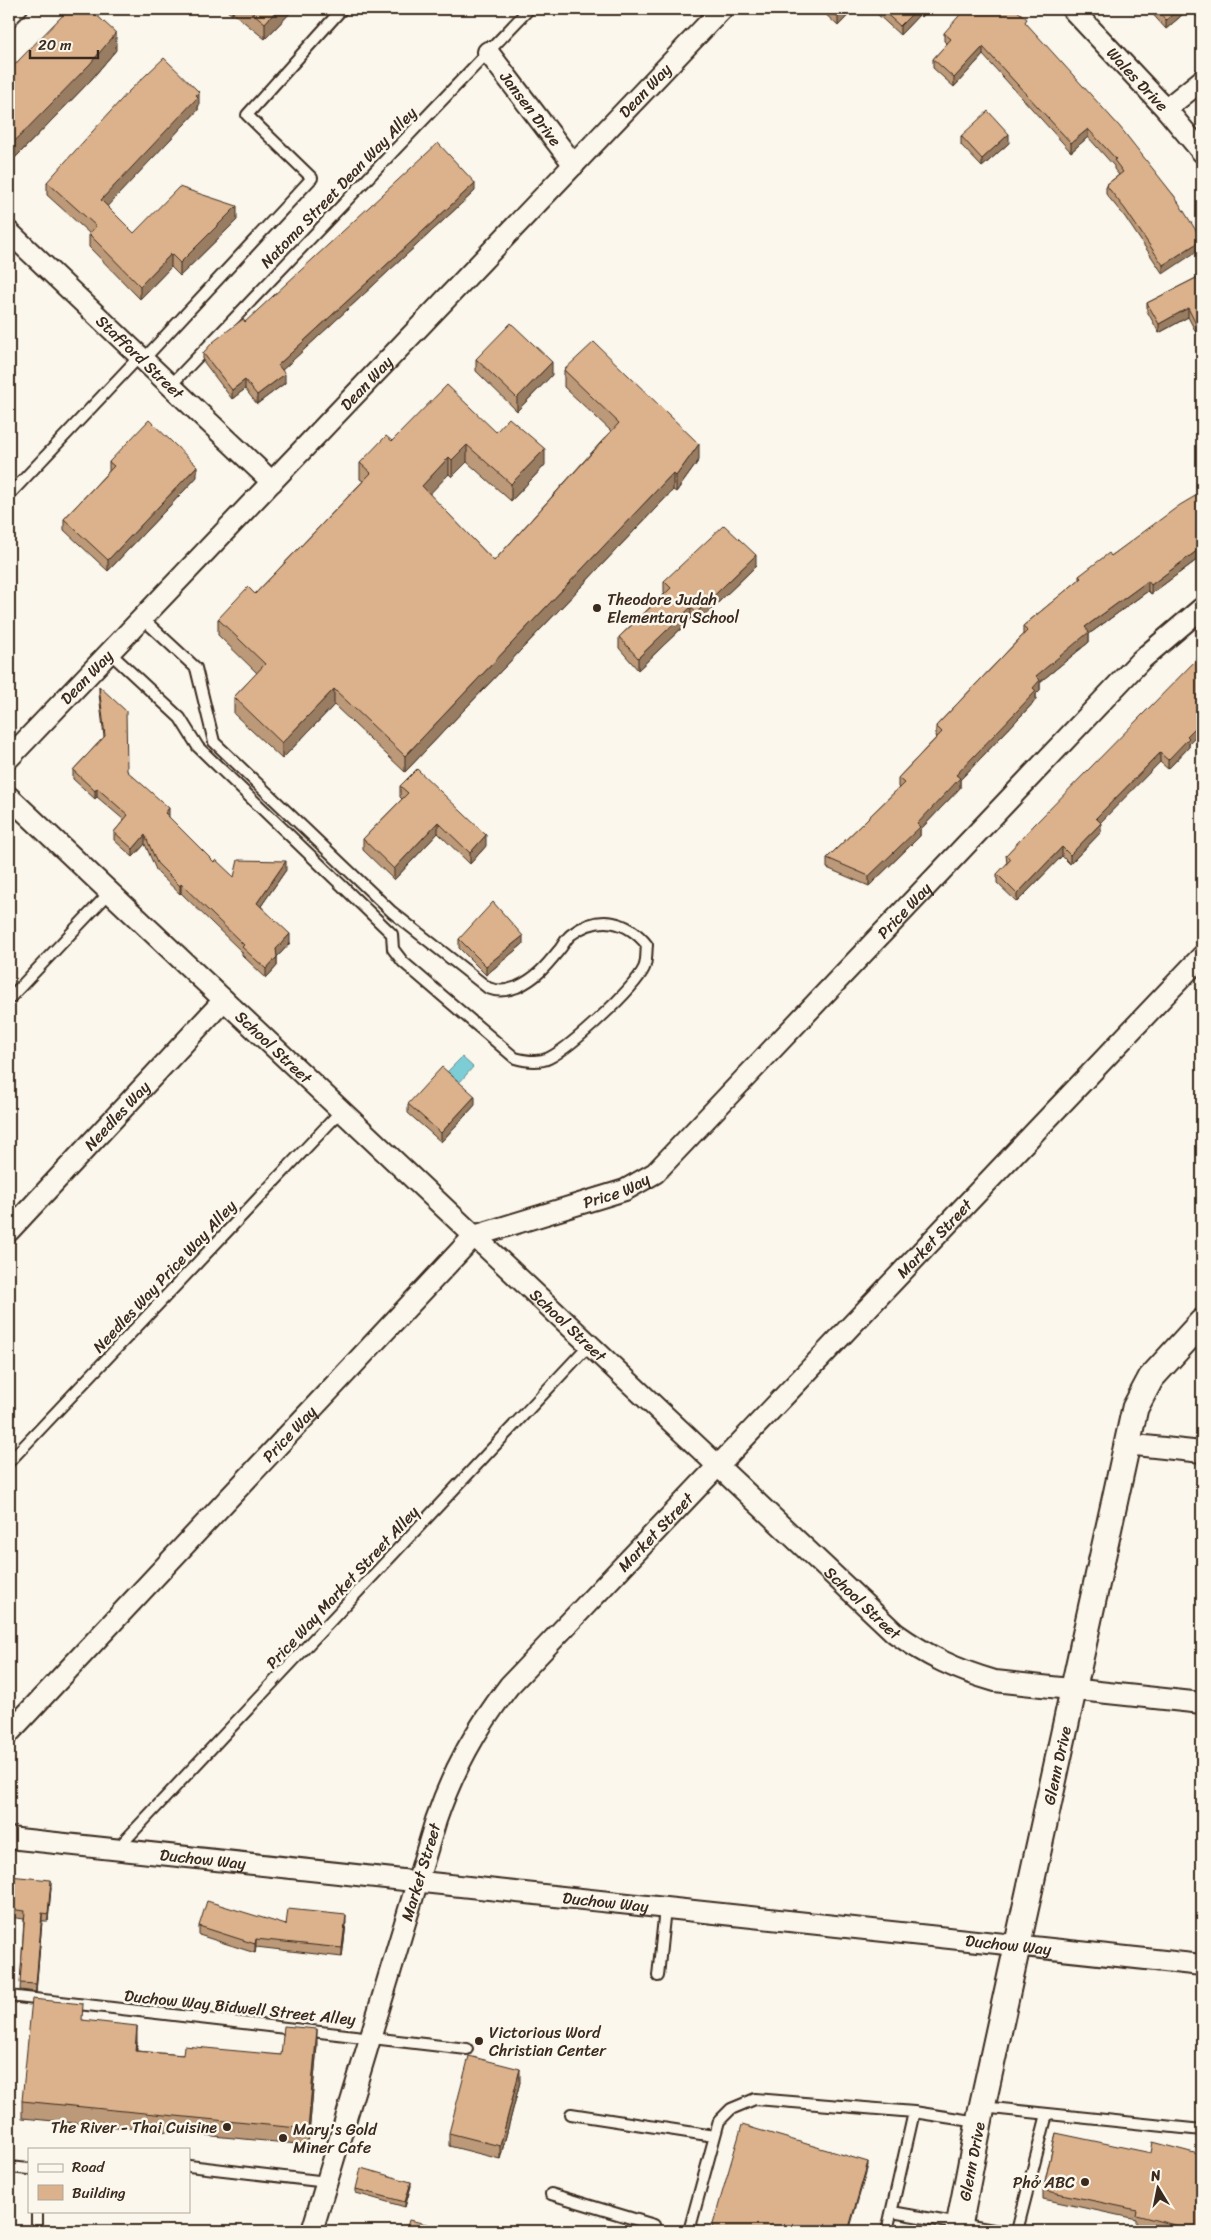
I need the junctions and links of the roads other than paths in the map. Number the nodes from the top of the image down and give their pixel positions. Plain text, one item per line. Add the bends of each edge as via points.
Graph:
1 (22, 9) edge
2 (342, 9) edge
3 (529, 9) edge
4 (722, 9) edge
5 (1072, 9) edge
6 (9, 22) edge
7 (488, 52) junction
8 (1202, 80) edge
9 (1166, 109) junction
10 (1202, 152) edge
11 (574, 165) junction
12 (9, 232) edge
13 (141, 359) junction
14 (170, 386) junction
15 (272, 482) junction
16 (9, 494) edge
17 (1202, 608) edge
18 (142, 618) junction
19 (109, 652) junction
20 (9, 758) edge
21 (9, 797) edge
22 (110, 892) junction
23 (1202, 956) edge
24 (9, 999) edge
25 (224, 1000) junction
26 (341, 1111) junction
27 (9, 1231) edge
28 (474, 1236) junction
29 (1202, 1322) edge
30 (589, 1345) junction
31 (1126, 1444) junction
32 (1202, 1452) edge
33 (9, 1462) edge
34 (717, 1466) junction
35 (1073, 1690) junction
36 (1202, 1703) edge
37 (9, 1733) edge
38 (9, 1838) edge
39 (117, 1849) junction
40 (418, 1882) junction
41 (664, 1908) junction
42 (1018, 1945) junction
43 (1202, 1966) edge
44 (658, 1976) dead end
45 (9, 1996) edge
46 (370, 2037) junction
47 (467, 2049) dead end
48 (914, 2112) junction
49 (571, 2114) dead end
50 (981, 2114) junction
51 (1047, 2114) junction
52 (1202, 2130) edge
53 (714, 2136) junction
54 (190, 2166) edge
55 (9, 2167) edge
56 (28, 2170) edge
57 (327, 2182) junction
58 (551, 2194) dead end
59 (37, 2212) edge
60 (892, 2212) junction
61 (959, 2227) edge
62 (37, 2231) edge
63 (312, 2231) edge
64 (653, 2231) edge
65 (690, 2231) edge
66 (887, 2231) edge
67 (999, 2231) edge
68 (1017, 2231) edge

1 - 6 lane
2 - 13 lane via 247,115 312,178
3 - 7 lane, Natoma Street Dean Way Alley
4 - 11 street, Dean Way
5 - 9 street, Wales Drive
7 - 11 street, Jansen Drive
7 - 14 lane, Natoma Street Dean Way Alley
8 - 9 street
9 - 10 street, Wales Drive
11 - 15 street, Dean Way
12 - 13 street, Stafford Street
13 - 14 street, Stafford Street
13 - 16 lane
14 - 15 street, Stafford Street
15 - 18 street, Dean Way
17 - 28 street, Price Way via 1142,660 655,1173 625,1190
18 - 19 street, Dean Way
18 - 19 lane via 196,668 214,742 392,912 488,988 496,991 512,989 529,982 544,970 571,934 595,922 621,923 647,945 645,966 627,993 549,1058 530,1062 515,1058 403,962 393,949 392,934 198,748 180,718
19 - 20 street, Dean Way
21 - 22 street, School Street
22 - 24 lane
22 - 25 street, School Street
23 - 34 street, Market Street
25 - 26 street, School Street
25 - 27 street, Needles Way
26 - 28 street, School Street
26 - 33 lane, Needles Way Price Way Alley
28 - 30 street, School Street
28 - 37 street, Price Way
29 - 31 street, Glenn Drive via 1150,1378 1135,1408
30 - 34 street, School Street
30 - 39 lane, Price Way Market Street Alley
31 - 32 street
31 - 35 street, Glenn Drive
34 - 35 street, School Street via 895,1633 921,1652 964,1672 995,1681
34 - 40 street, Market Street via 509,1686 486,1717 449,1784
35 - 36 street, School Street
35 - 42 street, Glenn Drive
38 - 39 street, Duchow Way
39 - 40 street, Duchow Way
40 - 41 street, Duchow Way
40 - 46 street, Market Street
41 - 42 street, Duchow Way
41 - 44 lane
42 - 43 street, Duchow Way
42 - 50 street, Glenn Drive
45 - 46 lane, Duchow Way Bidwell Street Alley
46 - 47 lane, Duchow Way Bidwell Street Alley
46 - 57 street, Market Street
48 - 50 lane
48 - 53 lane via 756,2099 731,2109 719,2121
48 - 60 lane
49 - 53 lane
50 - 51 lane
50 - 61 street, Glenn Drive
51 - 52 lane
51 - 68 lane
53 - 65 lane
54 - 57 lane
55 - 56 lane
57 - 63 street, Market Street
58 - 64 lane via 654,2225
59 - 62 lane
60 - 61 lane
60 - 66 lane
61 - 67 lane

